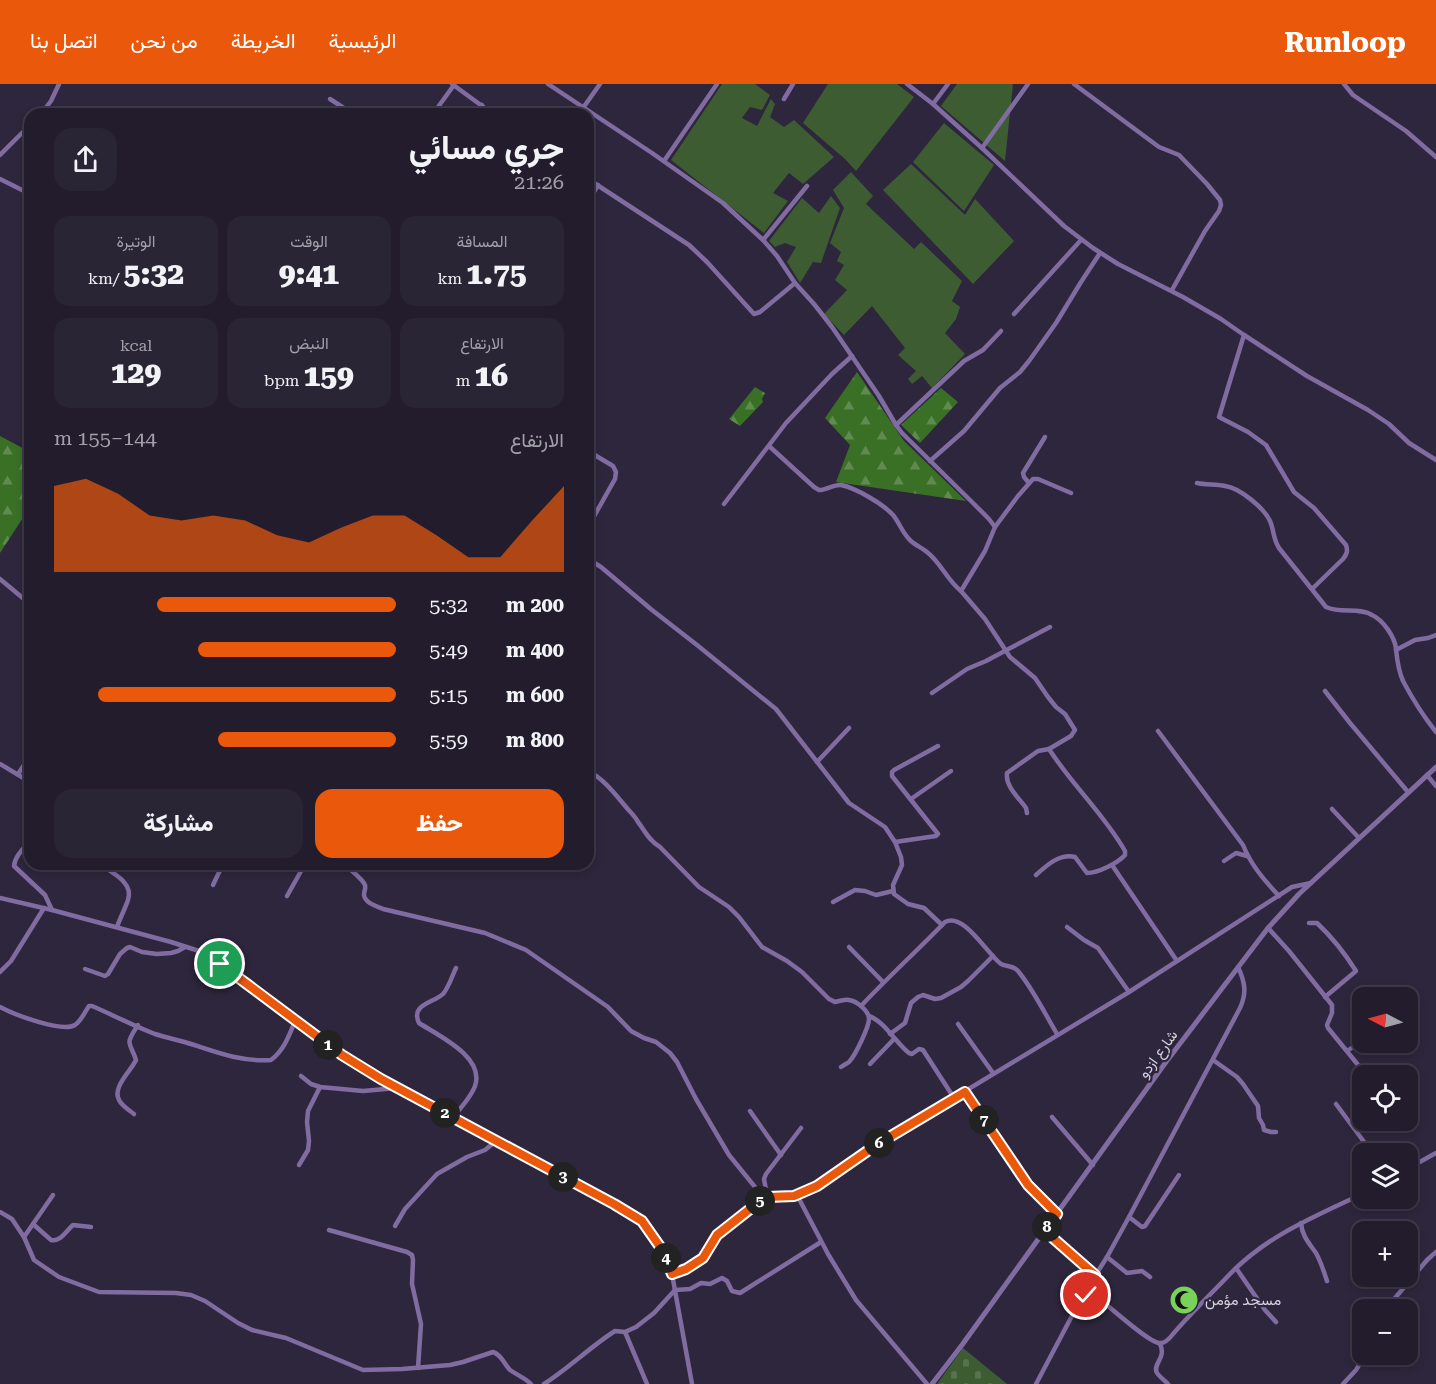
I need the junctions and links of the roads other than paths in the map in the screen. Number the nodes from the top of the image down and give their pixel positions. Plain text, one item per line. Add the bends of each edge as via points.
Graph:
1 (59, 84) edge
2 (548, 84) edge
3 (600, 84) edge
4 (717, 84) edge
5 (793, 84) edge
6 (907, 84) edge
7 (948, 84) edge
8 (1028, 84) edge
9 (1074, 84) edge
10 (1344, 84) edge
11 (453, 85) edge
12 (330, 99) dead end
13 (784, 99) dead end
14 (933, 104) junction
15 (482, 105) junction
16 (46, 108) edge
17 (344, 108) edge
18 (437, 108) edge
19 (480, 108) edge
20 (486, 108) edge
21 (583, 108) joint
22 (594, 115) edge
23 (24, 132) edge
24 (982, 148) junction
25 (0, 155) edge
26 (1436, 157) edge
27 (664, 161) junction
28 (0, 179) edge
29 (594, 183) edge
30 (598, 185) junction
31 (807, 186) dead end
32 (24, 192) edge
33 (594, 192) edge
34 (763, 240) junction
35 (1081, 240) junction
36 (1100, 253) junction
37 (795, 283) junction
38 (1172, 290) junction
39 (1014, 314) dead end
40 (1000, 331) dead end
41 (1244, 335) junction
42 (852, 356) junction
43 (896, 425) junction
44 (1045, 437) dead end
45 (769, 446) junction
46 (594, 455) edge
47 (1436, 460) edge
48 (930, 461) junction
49 (1029, 483) junction
50 (1197, 483) dead end
51 (1071, 493) dead end
52 (724, 504) dead end
53 (594, 517) edge
54 (995, 527) junction
55 (594, 564) edge
56 (0, 579) edge
57 (1312, 589) junction
58 (961, 591) junction
59 (24, 599) edge
60 (1050, 627) dead end
61 (1436, 635) edge
62 (1005, 650) junction
63 (1396, 650) junction
64 (1325, 691) dead end
65 (932, 693) dead end
66 (849, 728) dead end
67 (1158, 730) dead end
68 (1436, 732) edge
69 (938, 746) dead end
70 (1048, 749) junction
71 (817, 762) junction
72 (0, 764) edge
73 (24, 765) edge
74 (1436, 767) edge
75 (951, 771) dead end
76 (18, 774) junction
77 (594, 774) edge
78 (1427, 775) junction
79 (24, 778) edge
80 (1436, 786) edge
81 (1408, 792) junction
82 (911, 799) junction
83 (1332, 809) dead end
84 (1027, 813) dead end
85 (1359, 838) junction
86 (895, 842) junction
87 (24, 848) edge
88 (1247, 856) junction
89 (1224, 861) dead end
90 (1112, 865) junction
91 (108, 870) edge
92 (220, 870) edge
93 (302, 870) edge
94 (350, 870) edge
95 (1036, 875) dead end
96 (1311, 883) junction
97 (213, 885) dead end
98 (893, 891) junction
99 (287, 896) dead end
100 (1279, 896) junction
101 (0, 898) edge
102 (833, 902) dead end
103 (44, 908) junction
104 (52, 910) junction
105 (1309, 923) dead end
106 (942, 925) junction
107 (117, 927) junction
108 (1067, 927) dead end
109 (1268, 928) junction
110 (185, 947) junction
111 (849, 948) dead end
112 (993, 956) junction
113 (1177, 961) junction
114 (1238, 967) junction
115 (456, 968) dead end
116 (85, 969) dead end
117 (0, 972) edge
118 (883, 982) junction
119 (1129, 992) junction
120 (1325, 997) junction
121 (861, 1006) junction
122 (0, 1007) edge
123 (869, 1016) junction
124 (295, 1021) junction
125 (958, 1024) dead end
126 (138, 1025) junction
127 (890, 1034) junction
128 (1057, 1034) junction
129 (894, 1039) junction
130 (1352, 1048) edge
131 (1347, 1051) junction
132 (1213, 1060) junction
133 (870, 1064) dead end
134 (1358, 1065) edge
135 (841, 1067) dead end
136 (993, 1073) junction
137 (301, 1076) dead end
138 (320, 1087) junction
139 (398, 1088) junction
140 (965, 1092) junction
141 (954, 1098) junction
142 (1336, 1104) dead end
143 (750, 1111) dead end
144 (134, 1114) dead end
145 (453, 1117) junction
146 (1052, 1117) dead end
147 (801, 1128) dead end
148 (1276, 1132) dead end
149 (496, 1141) junction
150 (1365, 1143) edge
151 (1436, 1153) edge
152 (781, 1155) junction
153 (1418, 1163) edge
154 (299, 1165) dead end
155 (1093, 1165) junction
156 (1179, 1175) dead end
157 (53, 1195) dead end
158 (796, 1195) junction
159 (762, 1196) junction
160 (1352, 1198) edge
161 (0, 1212) edge
162 (1057, 1214) junction
163 (1130, 1217) junction
164 (1301, 1223) junction
165 (33, 1224) junction
166 (394, 1226) dead end
167 (91, 1227) dead end
168 (329, 1230) dead end
169 (1045, 1231) junction
170 (24, 1237) junction
171 (821, 1242) junction
172 (1436, 1252) edge
173 (1107, 1257) junction
174 (1236, 1268) junction
175 (672, 1274) junction
176 (1095, 1275) junction
177 (1150, 1277) dead end
178 (1327, 1281) dead end
179 (675, 1290) junction
180 (1083, 1295) junction
181 (1394, 1299) edge
182 (1276, 1322) dead end
183 (625, 1332) junction
184 (1160, 1344) junction
185 (1360, 1365) edge
186 (418, 1368) junction
187 (531, 1384) edge
188 (544, 1384) edge
189 (647, 1384) edge
190 (692, 1384) edge
191 (927, 1384) edge
192 (932, 1384) edge
193 (1036, 1384) edge
194 (1168, 1384) edge
195 (1343, 1384) edge

1 - 16 street
2 - 21 street
3 - 21 street
4 - 27 street
5 - 13 street
6 - 14 street
7 - 14 street
8 - 24 street
9 - 38 street via 1159,147 1179,155 1220,200 1219,211
10 - 26 street via 1353,95
11 - 15 street
11 - 18 street
12 - 17 street
14 - 24 street
15 - 19 street
15 - 20 street
22 - 27 street
23 - 25 street
24 - 35 street
27 - 34 street via 723,203
28 - 32 street
29 - 30 street
30 - 33 street
30 - 37 street via 689,245 754,314
31 - 34 street
34 - 37 street
35 - 36 street
35 - 39 street
36 - 38 street
36 - 48 street via 1029,361 964,431
37 - 42 street
38 - 41 street
40 - 43 street
41 - 47 street via 1378,416
41 - 57 street via 1220,417 1266,445 1294,492 1314,508 1348,549
42 - 43 street
42 - 45 street via 786,423
43 - 48 street
44 - 49 street via 1023,473
45 - 52 street
45 - 58 street via 819,490 841,485 887,509 906,536 927,552
46 - 53 street via 616,472
48 - 54 street
49 - 51 street via 1038,479
49 - 54 street
50 - 57 street via 1227,486 1258,505 1269,519 1276,543
54 - 58 street
55 - 71 street via 776,709
56 - 59 street
57 - 63 street via 1333,610 1373,615 1386,627
58 - 62 street
60 - 62 street
61 - 63 street
62 - 65 street
62 - 70 street via 1035,678 1075,730
63 - 68 street via 1402,678
64 - 81 street
66 - 71 street
67 - 88 street via 1243,845
69 - 82 street via 892,772
70 - 84 street via 1038,751 1007,773 1006,778
70 - 90 street via 1122,846 1125,855
71 - 86 street via 849,803 885,827
72 - 76 street
73 - 76 street
74 - 78 street, شارع ازدو
75 - 82 street
76 - 79 street
77 - 121 street via 616,794 652,842 699,887 729,907 762,947 788,961 835,1002 847,999
78 - 80 street
78 - 81 street, شارع ازدو
81 - 85 street, شارع ازدو
82 - 86 street via 938,834
83 - 85 street
85 - 96 street, شارع ازدو
86 - 98 street via 902,865
87 - 104 street via 14,866 45,895
88 - 89 street via 1236,853
88 - 100 street
90 - 95 street via 1090,874 1075,857 1069,856 1050,862
90 - 113 street
91 - 107 street via 128,887 129,898
92 - 97 street
93 - 99 street
94 - 159 street via 365,885 364,897 373,905 485,933 526,950 608,1007 632,1031 670,1053 729,1155
96 - 100 street via 1292,887
96 - 109 street, شارع ازدو
98 - 102 street via 876,895 855,890
98 - 106 street via 908,904 924,908
100 - 113 street
101 - 103 street
103 - 104 street
103 - 117 street
104 - 107 street
105 - 120 street via 1317,923 1328,933 1356,971
106 - 112 street via 955,920
106 - 118 street
107 - 110 street
108 - 119 street via 1098,948
109 - 114 street, شارع ازدو
109 - 120 street
110 - 116 street via 171,954 130,947 120,954 105,976
110 - 124 street via 220,964
111 - 118 street
112 - 127 street via 968,981 941,998 918,997 911,1003 905,1023
112 - 128 street via 1017,969
113 - 119 street
114 - 132 street via 1246,994
114 - 155 street, شارع ازدو
115 - 145 street via 442,994 421,1007 417,1019 464,1053 477,1070 475,1087
118 - 121 street
119 - 128 street
120 - 131 street via 1332,1005 1327,1025
121 - 123 street
122 - 126 street via 49,1025 70,1027 92,1006
123 - 127 street
123 - 135 street via 856,1051
124 - 126 street via 281,1051 271,1060 262,1061 209,1052
124 - 139 street
125 - 136 street
126 - 144 street via 129,1042 136,1060 118,1093 120,1102
127 - 129 street
128 - 136 street
129 - 133 street
129 - 141 street via 909,1053 923,1050
130 - 131 street
131 - 134 street
132 - 148 street via 1243,1084 1258,1106 1264,1130
132 - 163 street
136 - 140 street
137 - 138 street
138 - 139 street via 363,1091
138 - 154 street via 308,1111 308,1150
139 - 145 street
140 - 141 street
140 - 162 street via 1028,1185
141 - 158 street via 817,1186
142 - 150 street
143 - 152 street
145 - 149 street
146 - 155 street
147 - 152 street
149 - 166 street via 437,1174
149 - 175 street via 642,1221 663,1251
151 - 153 street
152 - 159 street via 766,1174
155 - 162 street, شارع ازدو
156 - 163 street via 1145,1226
157 - 165 street
158 - 159 street
158 - 171 street
159 - 175 street via 717,1235 703,1258
160 - 164 street
161 - 170 street via 12,1218
162 - 169 street, شارع ازدو
163 - 173 street
164 - 174 street via 1264,1244
164 - 178 street
165 - 167 street via 55,1241 73,1225
165 - 170 street
168 - 186 street via 412,1256 412,1284 421,1324
169 - 176 street
169 - 192 street, شارع ازدو
170 - 186 street via 34,1260 42,1266 99,1292 191,1295 252,1330 286,1338 363,1370
171 - 179 street via 740,1293 732,1291 722,1278
171 - 191 street via 856,1300
172 - 181 street
173 - 176 street
173 - 177 street via 1127,1273 1142,1271
174 - 182 street
174 - 184 street
175 - 179 street
176 - 180 street
179 - 183 street via 654,1312
179 - 190 street
180 - 184 street via 1096,1297
180 - 193 street
183 - 188 street via 610,1334
183 - 189 street
184 - 194 street via 1162,1357 1156,1371
185 - 195 street
186 - 187 street via 463,1362 493,1352

